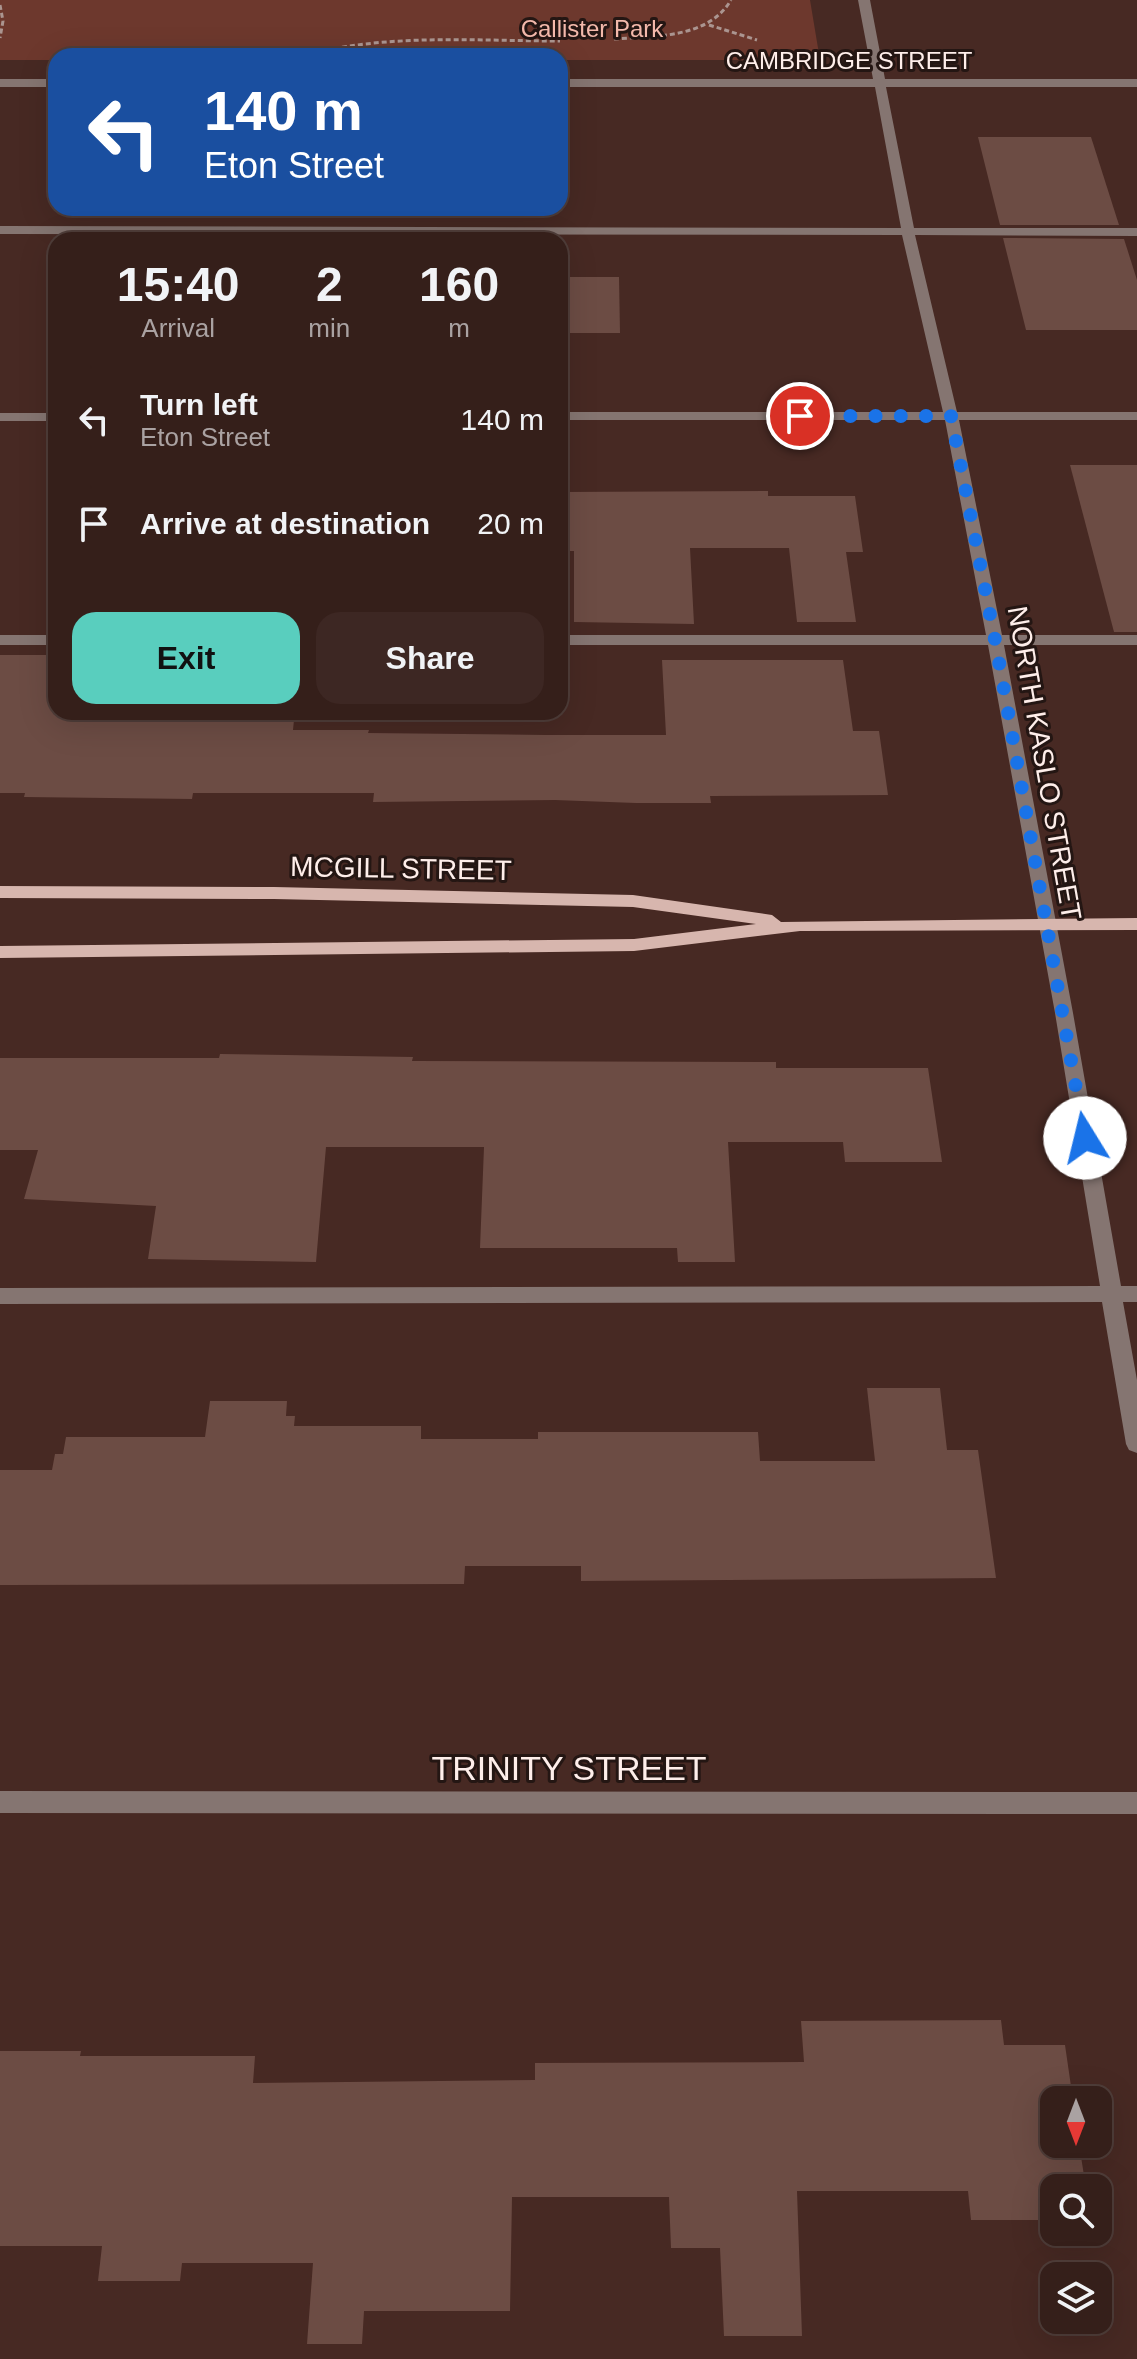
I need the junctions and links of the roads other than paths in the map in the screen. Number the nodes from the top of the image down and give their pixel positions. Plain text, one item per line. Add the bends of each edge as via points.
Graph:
1 (864, 0) edge
2 (0, 83) edge
3 (48, 83) edge
4 (568, 83) edge
5 (878, 83) junction
6 (1137, 83) edge
7 (0, 230) edge
8 (908, 232) junction
9 (1137, 232) edge
10 (568, 416) edge
11 (951, 416) junction
12 (1137, 416) edge
13 (0, 417) edge
14 (48, 417) edge
15 (0, 640) edge
16 (48, 640) edge
17 (568, 640) edge
18 (995, 640) junction
19 (1137, 640) edge
20 (0, 892) edge
21 (1046, 924) junction
22 (1137, 924) edge
23 (800, 925) junction
24 (0, 952) edge
25 (1111, 1294) junction
26 (1137, 1294) edge
27 (0, 1296) edge
28 (1137, 1444) edge
29 (0, 1802) edge
30 (1137, 1803) edge

1 - 5 street, NORTH KASLO STREET
2 - 3 street
4 - 5 street, CAMBRIDGE STREET
5 - 6 street, CAMBRIDGE STREET
5 - 8 street, NORTH KASLO STREET
7 - 8 street
8 - 9 street
8 - 11 street, NORTH KASLO STREET
10 - 11 street
11 - 12 street
11 - 18 street, NORTH KASLO STREET
13 - 14 street
15 - 16 street
17 - 18 street
18 - 19 street
18 - 21 street, NORTH KASLO STREET
20 - 23 main road, MCGILL STREET via 633,901
21 - 22 main road, MCGILL STREET
21 - 23 main road, MCGILL STREET
21 - 25 street, NORTH KASLO STREET
23 - 24 main road, MCGILL STREET via 634,945
25 - 26 street
25 - 27 street
25 - 28 street, NORTH KASLO STREET
29 - 30 street, TRINITY STREET

